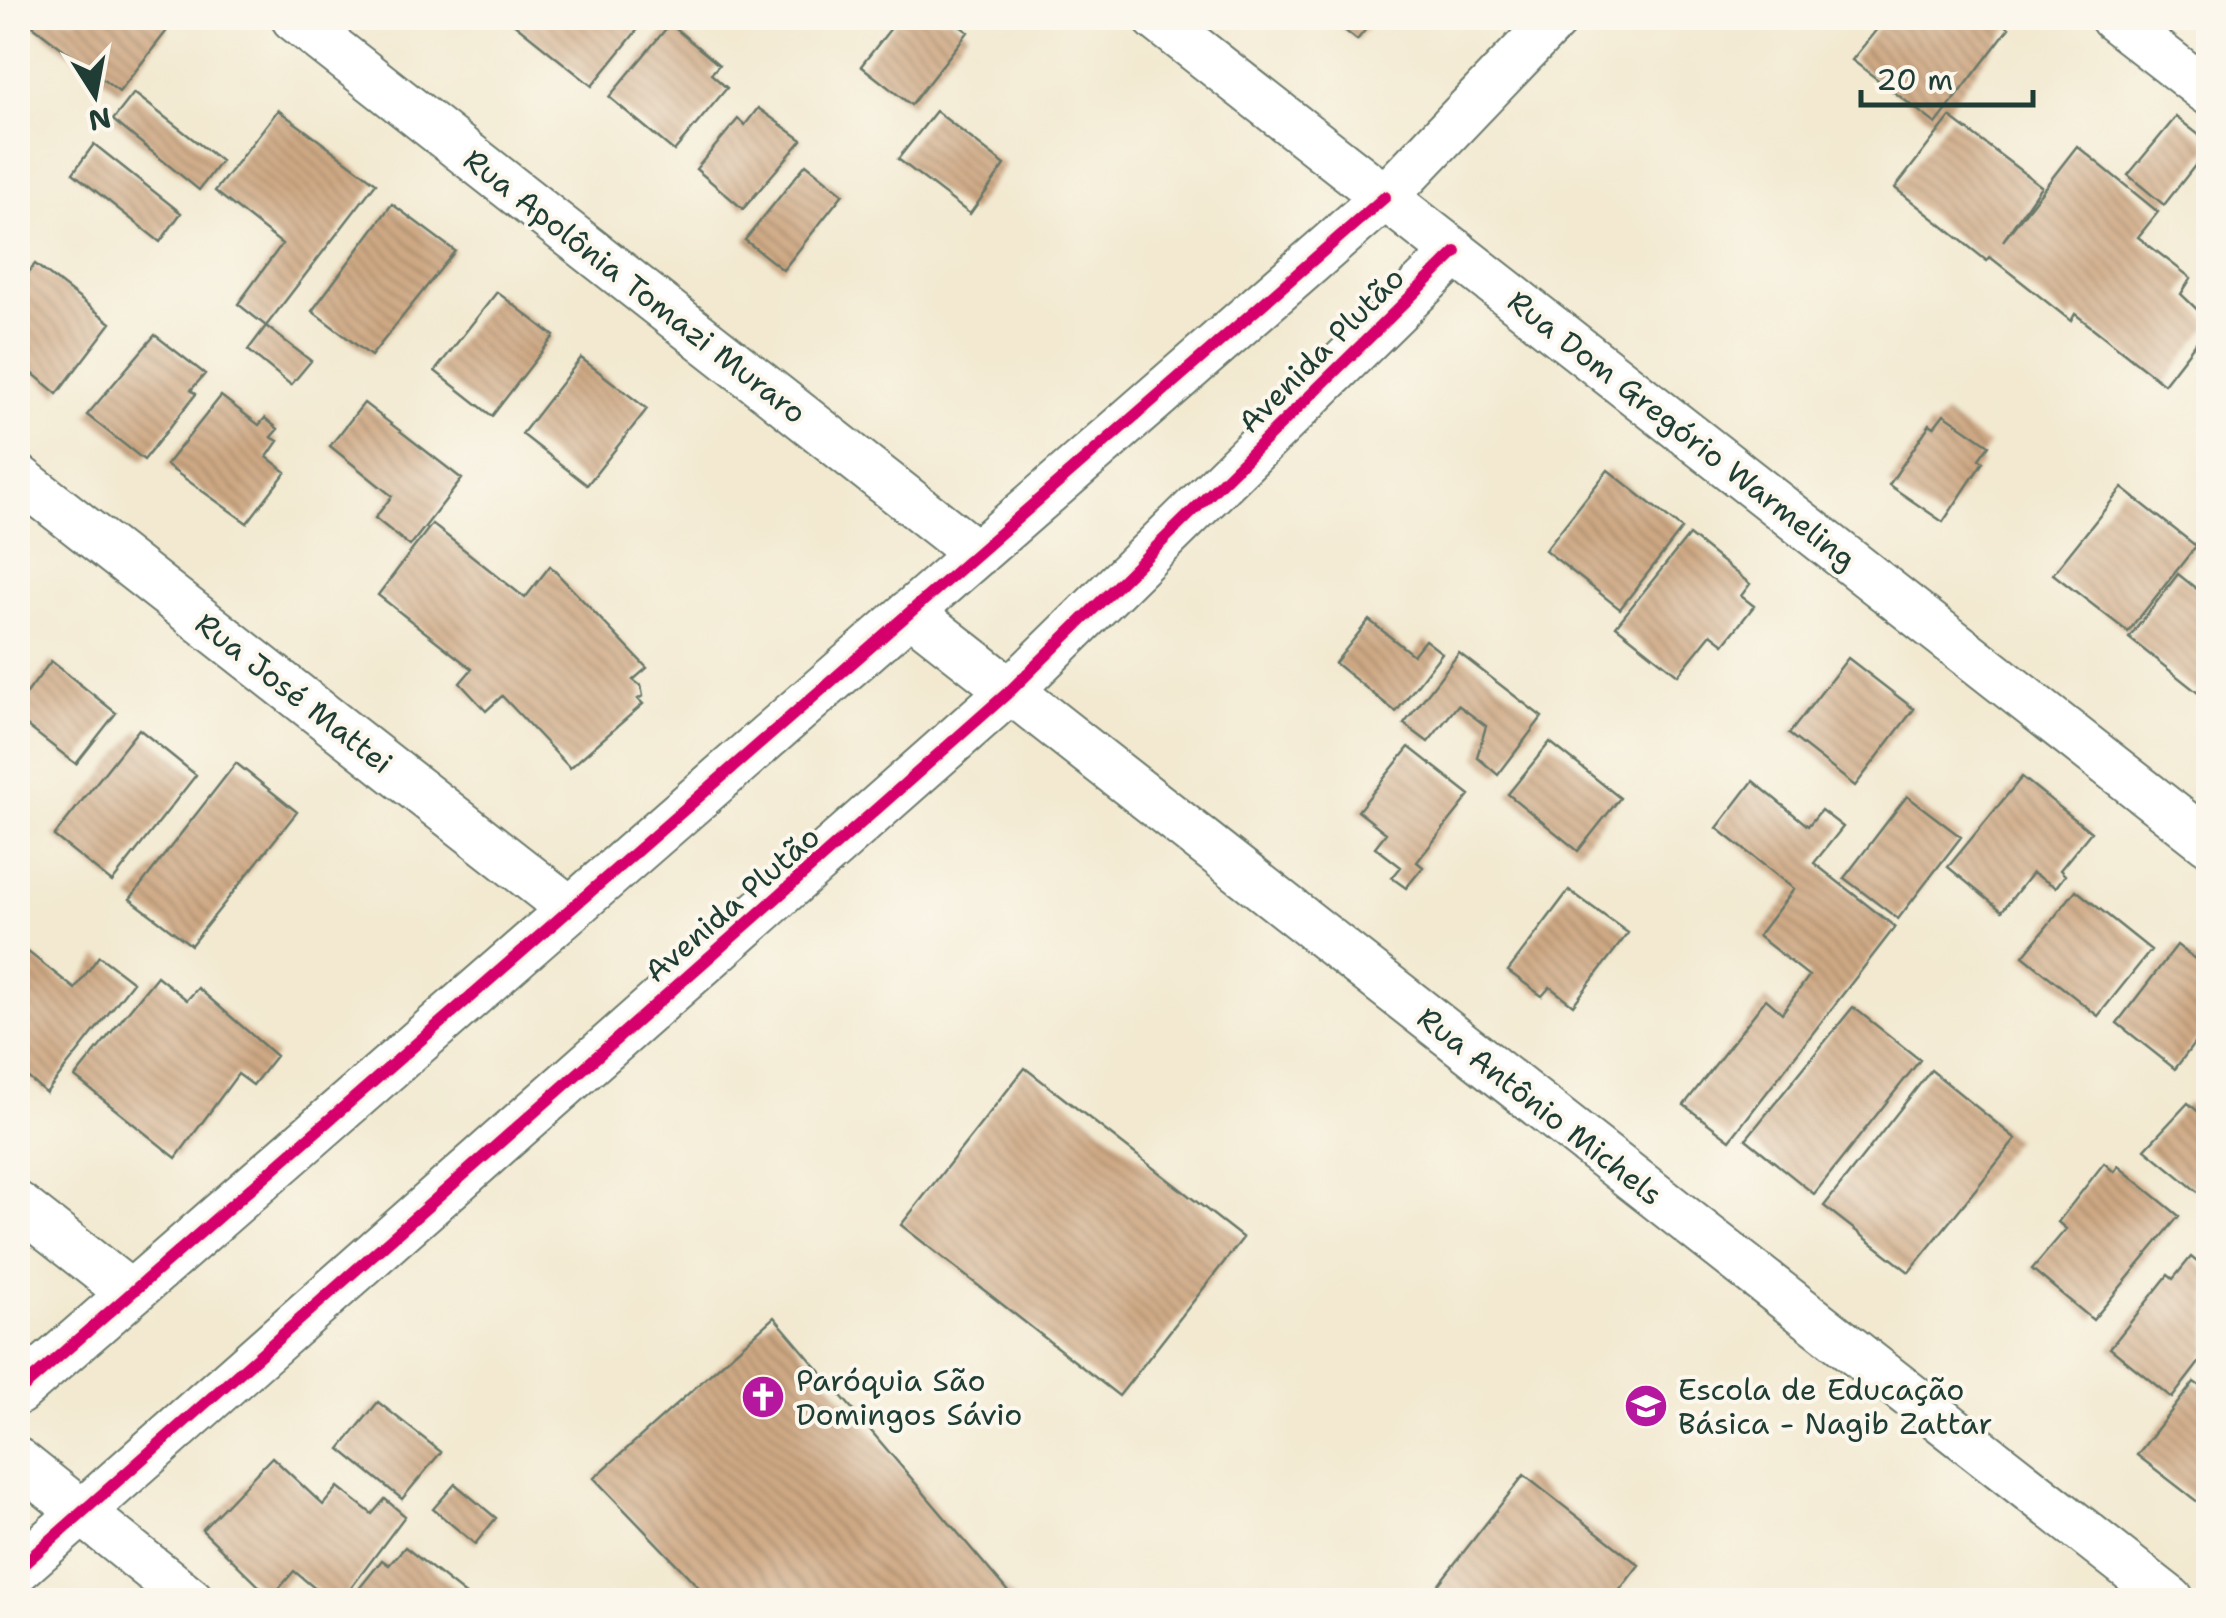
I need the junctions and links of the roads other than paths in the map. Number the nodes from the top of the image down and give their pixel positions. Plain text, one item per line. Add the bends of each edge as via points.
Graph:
1 (294, 18) edge
2 (1156, 18) edge
3 (2113, 18) edge
4 (1555, 19) edge
5 (2208, 92) edge
6 (1386, 197) junction
7 (1456, 252) junction
8 (18, 477) edge
9 (977, 554) junction
10 (910, 612) junction
11 (1011, 690) junction
12 (2208, 842) edge
13 (570, 909) junction
14 (18, 1204) edge
15 (130, 1293) junction
16 (18, 1392) edge
17 (18, 1461) edge
18 (79, 1514) junction
19 (18, 1568) edge
20 (191, 1600) edge
21 (2171, 1600) edge

1 - 9 street, Rua Apolônia Tomazi Muraro
2 - 6 street, Rua Dom Gregório Warmeling
3 - 5 street
4 - 6 street
6 - 7 street, Rua Dom Gregório Warmeling
6 - 9 street
7 - 11 street, Avenida Plutão
7 - 12 street, Rua Dom Gregório Warmeling
8 - 13 street, Rua José Mattei
9 - 10 street
10 - 11 street, Rua Antônio Michels
10 - 13 street
11 - 18 street, Avenida Plutão
11 - 21 street, Rua Antônio Michels
13 - 15 street
14 - 15 street
15 - 16 street
17 - 18 street
18 - 19 street, Avenida Plutão
18 - 20 street

